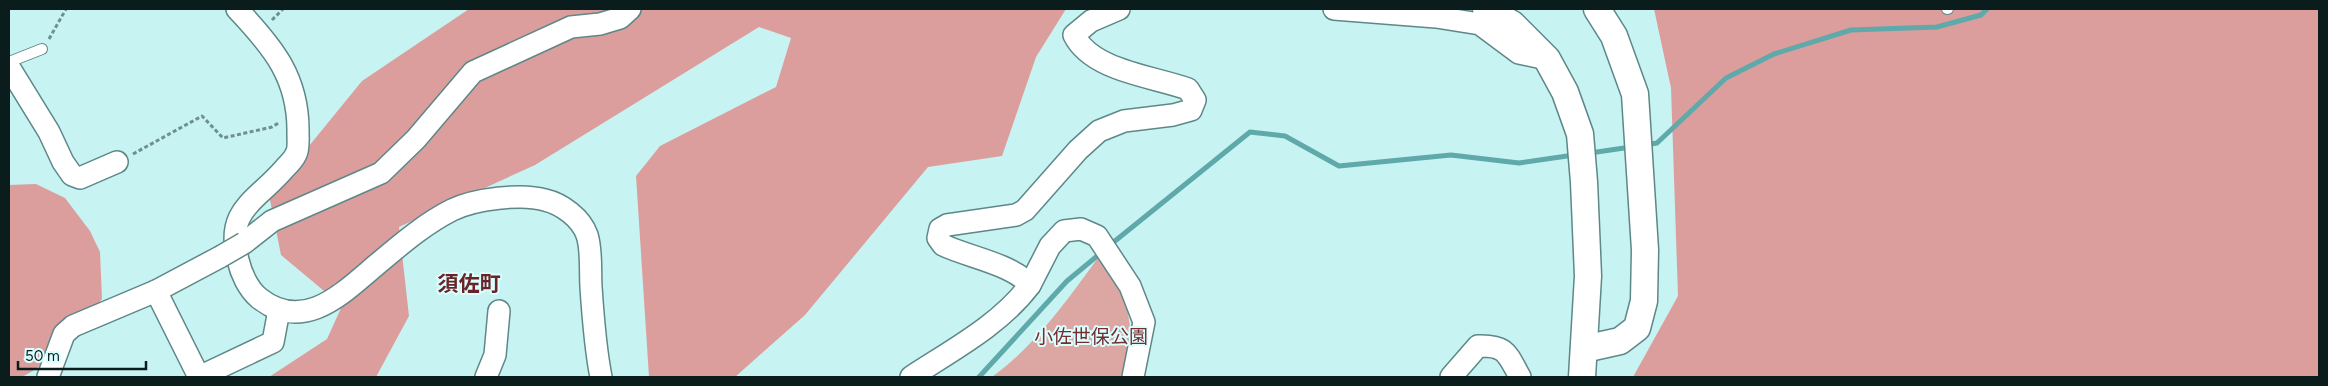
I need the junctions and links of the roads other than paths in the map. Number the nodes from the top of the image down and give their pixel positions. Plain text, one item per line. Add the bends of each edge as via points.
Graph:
1 (237, 9) edge
2 (630, 9) edge
3 (1119, 9) edge
4 (1334, 9) edge
5 (1486, 9) edge
6 (1597, 9) edge
7 (42, 49) road end
8 (1547, 59) junction
9 (9, 62) edge
10 (9, 67) edge
11 (117, 162) road end
12 (1030, 285) junction
13 (156, 291) junction
14 (279, 310) junction
15 (499, 311) dead end
16 (1584, 349) junction
17 (48, 377) edge
18 (199, 377) edge
19 (486, 377) edge
20 (601, 377) edge
21 (911, 377) edge
22 (1133, 377) edge
23 (1451, 377) edge
24 (1520, 377) edge
25 (1582, 377) edge

1 - 14 street via 281,62 298,110 297,153 241,212 234,228 241,274 257,296
2 - 13 street, bridge via 620,18 600,24 571,26 472,72 416,139 381,173 272,221 244,243
3 - 12 street via 1091,21 1074,35 1079,46 1092,57 1135,75 1160,79 1188,89 1195,100 1191,110 1124,121 1099,131 1025,210 1016,215 947,225 940,229 938,238 943,245 1024,278
4 - 8 street via 1480,24 1519,53
5 - 8 street via 1512,24
6 - 16 street via 1614,36 1635,94 1645,283 1637,328 1620,341
7 - 9 lane
8 - 16 street via 1565,92 1580,134 1588,276
10 - 11 street via 72,175 80,178
12 - 21 street via 1001,316
12 - 22 street via 1050,246 1064,231 1081,229 1096,236 1130,286 1144,322
13 - 17 street via 73,326 64,334
13 - 18 street
14 - 18 street via 273,342
14 - 20 street via 306,312 330,304 413,236 453,210 498,198 534,196 557,203 576,218 587,235
15 - 19 street via 495,355
16 - 25 street
23 - 24 street via 1478,346 1496,346 1508,355

